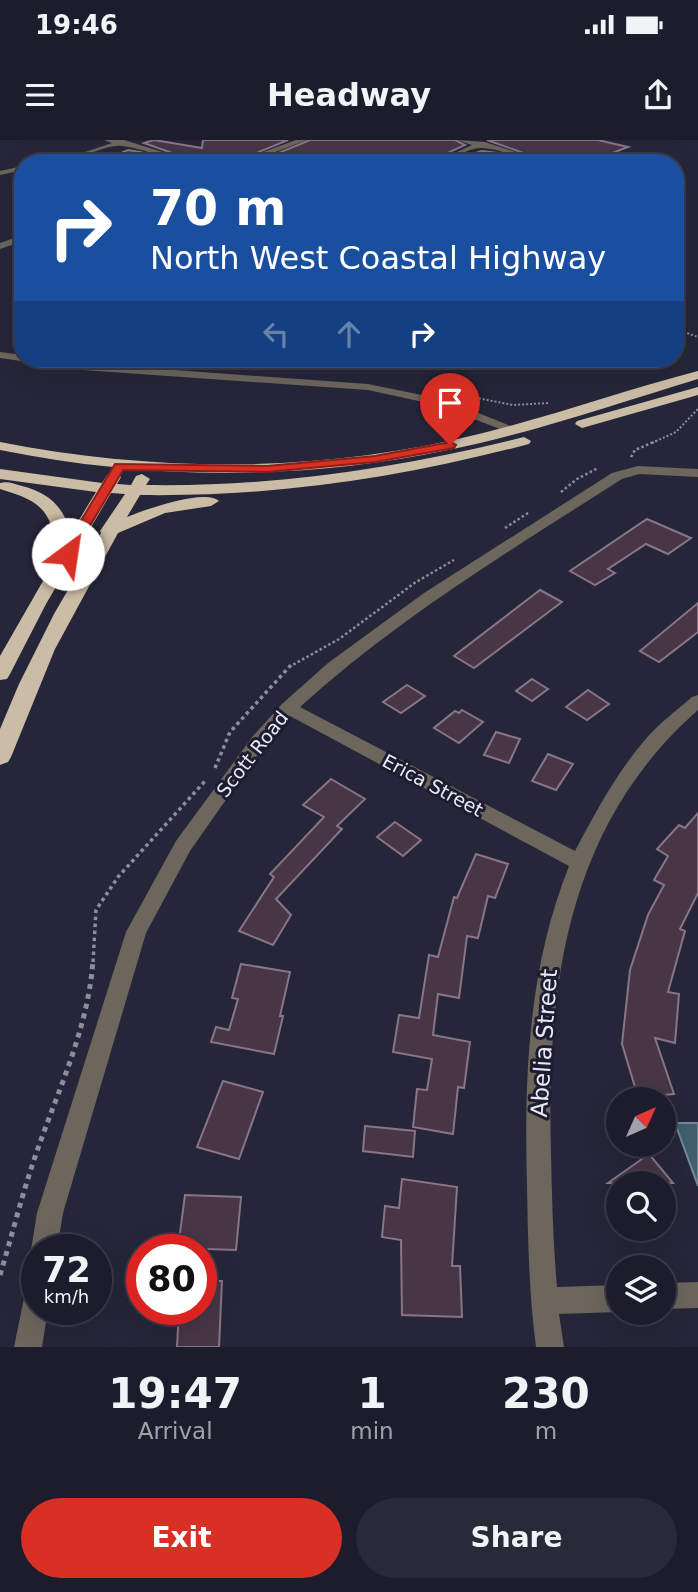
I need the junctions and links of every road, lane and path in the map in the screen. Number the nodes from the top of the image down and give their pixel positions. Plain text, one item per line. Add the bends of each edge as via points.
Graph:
1 (108, 140) edge
2 (130, 140) edge
3 (303, 140) edge
4 (461, 140) edge
5 (491, 140) edge
6 (120, 143) junction
7 (479, 145) junction
8 (85, 154) edge
9 (161, 154) edge
10 (263, 154) edge
11 (458, 154) edge
12 (512, 154) edge
13 (104, 368) edge
14 (698, 375) edge
15 (698, 391) edge
16 (465, 396) dead end
17 (554, 402) dead end
18 (698, 409) edge
19 (512, 429) junction
20 (0, 446) edge
21 (631, 459) dead end
22 (607, 465) dead end
23 (119, 466) junction
24 (149, 468) junction
25 (698, 473) edge
26 (0, 474) edge
27 (0, 485) edge
28 (107, 487) junction
29 (288, 487) junction
30 (136, 489) junction
31 (553, 497) dead end
32 (536, 509) dead end
33 (108, 531) junction
34 (502, 531) dead end
35 (68, 554) junction
36 (458, 558) dead end
37 (0, 674) edge
38 (698, 701) edge
39 (288, 708) junction
40 (0, 757) edge
41 (579, 862) junction
42 (47, 1234) edge
43 (0, 1275) edge
44 (698, 1295) edge
45 (676, 1296) edge
46 (606, 1298) edge
47 (543, 1301) junction
48 (32, 1325) edge
49 (28, 1347) edge
50 (550, 1347) edge

1 - 6 street
2 - 6 street
3 - 10 street
4 - 7 street
5 - 7 street
6 - 8 street
6 - 9 street
7 - 11 street
7 - 12 street
13 - 19 street via 413,393
14 - 19 highway
15 - 29 highway via 459,459
16 - 17 path via 513,405
18 - 21 path via 676,432 635,450
19 - 24 highway via 375,459 267,469
20 - 23 highway
22 - 31 path
23 - 24 highway
23 - 28 highway
24 - 30 highway
25 - 39 street, Scott Road via 638,470 617,476 429,596
26 - 28 highway
27 - 35 highway via 48,502 58,513
28 - 30 highway
28 - 35 highway
29 - 30 highway
29 - 33 highway via 161,509
30 - 33 highway
32 - 34 path
33 - 40 highway via 54,628 17,706
35 - 37 highway
36 - 43 path via 416,582 339,639 292,664 230,732 207,779 104,895 96,910 91,988 81,1031
38 - 41 street, Abelia Street via 646,750 611,799
39 - 41 street, Erica Street
39 - 42 street, Scott Road via 259,740 183,846 136,932
41 - 47 street, Abelia Street via 558,919 543,994 537,1081
44 - 45 street
46 - 47 street
47 - 50 street, Abelia Street
48 - 49 street

